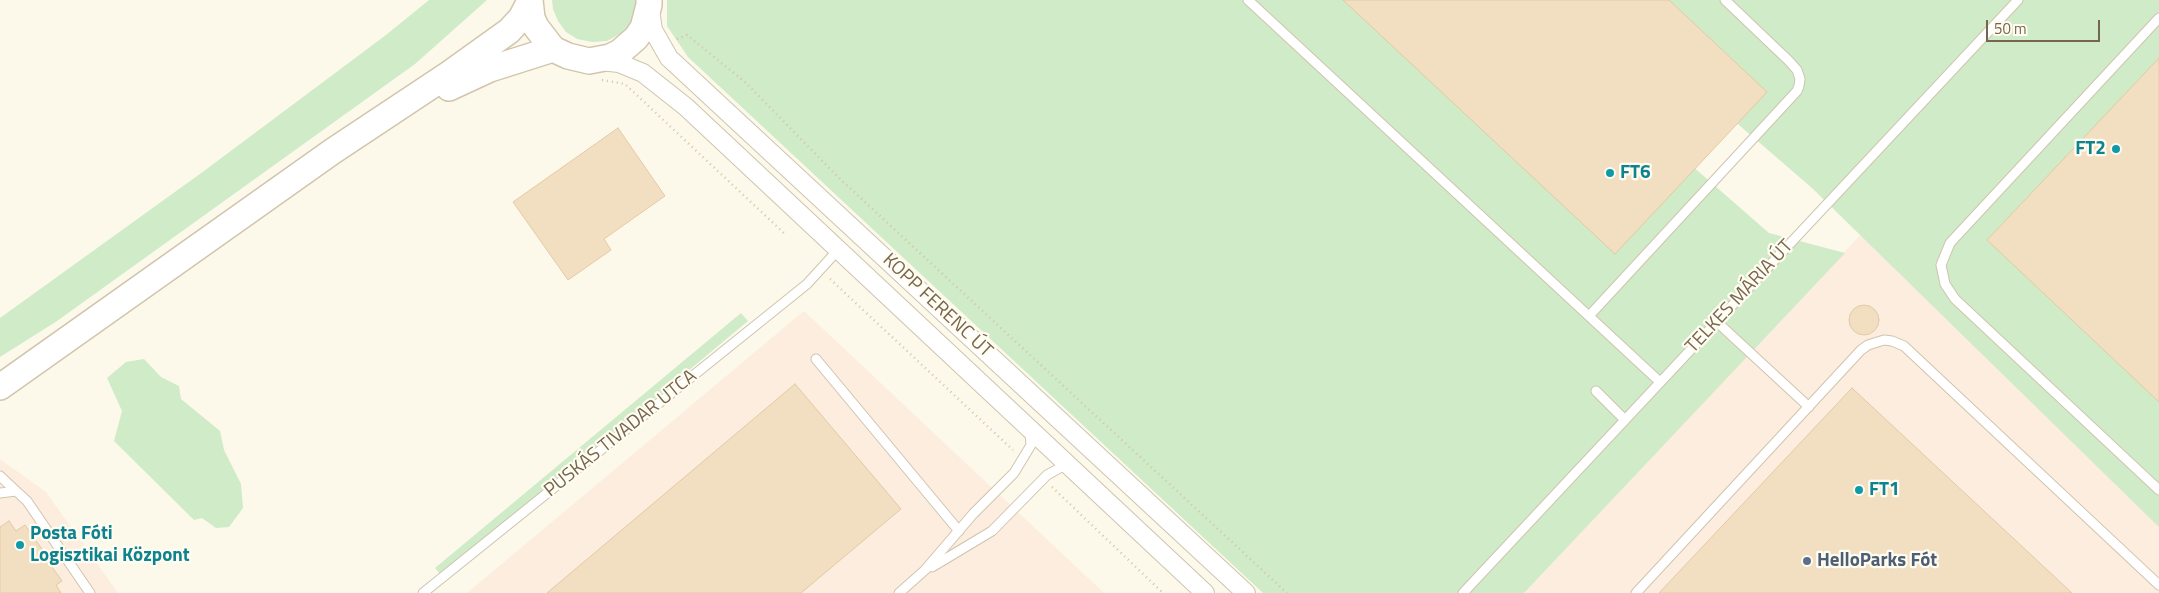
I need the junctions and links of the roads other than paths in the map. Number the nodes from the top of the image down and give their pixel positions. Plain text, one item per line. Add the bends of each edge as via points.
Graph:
1 (530, 0) edge
2 (1248, 0) edge
3 (1724, 0) edge
4 (2018, 0) edge
5 (649, 3) edge
6 (2159, 18) edge
7 (553, 49) junction
8 (596, 70) junction
9 (386, 117) junction
10 (838, 250) junction
11 (1589, 316) junction
12 (1717, 322) junction
13 (816, 359) dead end
14 (1660, 382) junction
15 (0, 387) edge
16 (1596, 391) dead end
17 (1809, 406) junction
18 (1624, 420) junction
19 (1029, 428) junction
20 (1067, 464) junction
21 (0, 476) edge
22 (2159, 490) edge
23 (16, 492) junction
24 (0, 493) edge
25 (959, 531) junction
26 (926, 570) junction
27 (2159, 585) edge
28 (90, 593) edge
29 (423, 593) edge
30 (899, 593) edge
31 (1205, 593) edge
32 (1246, 593) edge
33 (1463, 593) edge
34 (1636, 593) edge

1 - 7 main road via 536,27
1 - 9 main road via 521,18 509,31
2 - 11 lane
3 - 11 lane via 1797,70 1799,86
4 - 12 lane, TELKES MÁRIA ÚT
5 - 8 main road via 643,28 636,38
5 - 32 street, KOPP FERENC ÚT via 653,30 670,58
6 - 22 lane via 1950,243 1941,265 1945,284 1954,299
7 - 8 main road
7 - 9 main road via 490,69
8 - 10 street, KOPP FERENC ÚT via 619,62 643,72 686,107
9 - 15 main road
10 - 19 street, KOPP FERENC ÚT
10 - 29 lane, PUSKÁS TIVADAR UTCA via 807,284
11 - 14 lane
12 - 14 lane, TELKES MÁRIA ÚT
12 - 17 lane
13 - 25 lane
14 - 18 lane, TELKES MÁRIA ÚT
16 - 18 lane
17 - 27 lane via 1868,345 1884,340 1899,344
17 - 34 lane
18 - 33 lane, TELKES MÁRIA ÚT
19 - 20 street, KOPP FERENC ÚT
19 - 25 lane via 1031,445 1023,460
20 - 26 lane via 1043,478 992,531
20 - 31 street, KOPP FERENC ÚT
21 - 23 lane
23 - 24 lane
23 - 28 lane via 27,501
25 - 26 lane
26 - 30 lane

